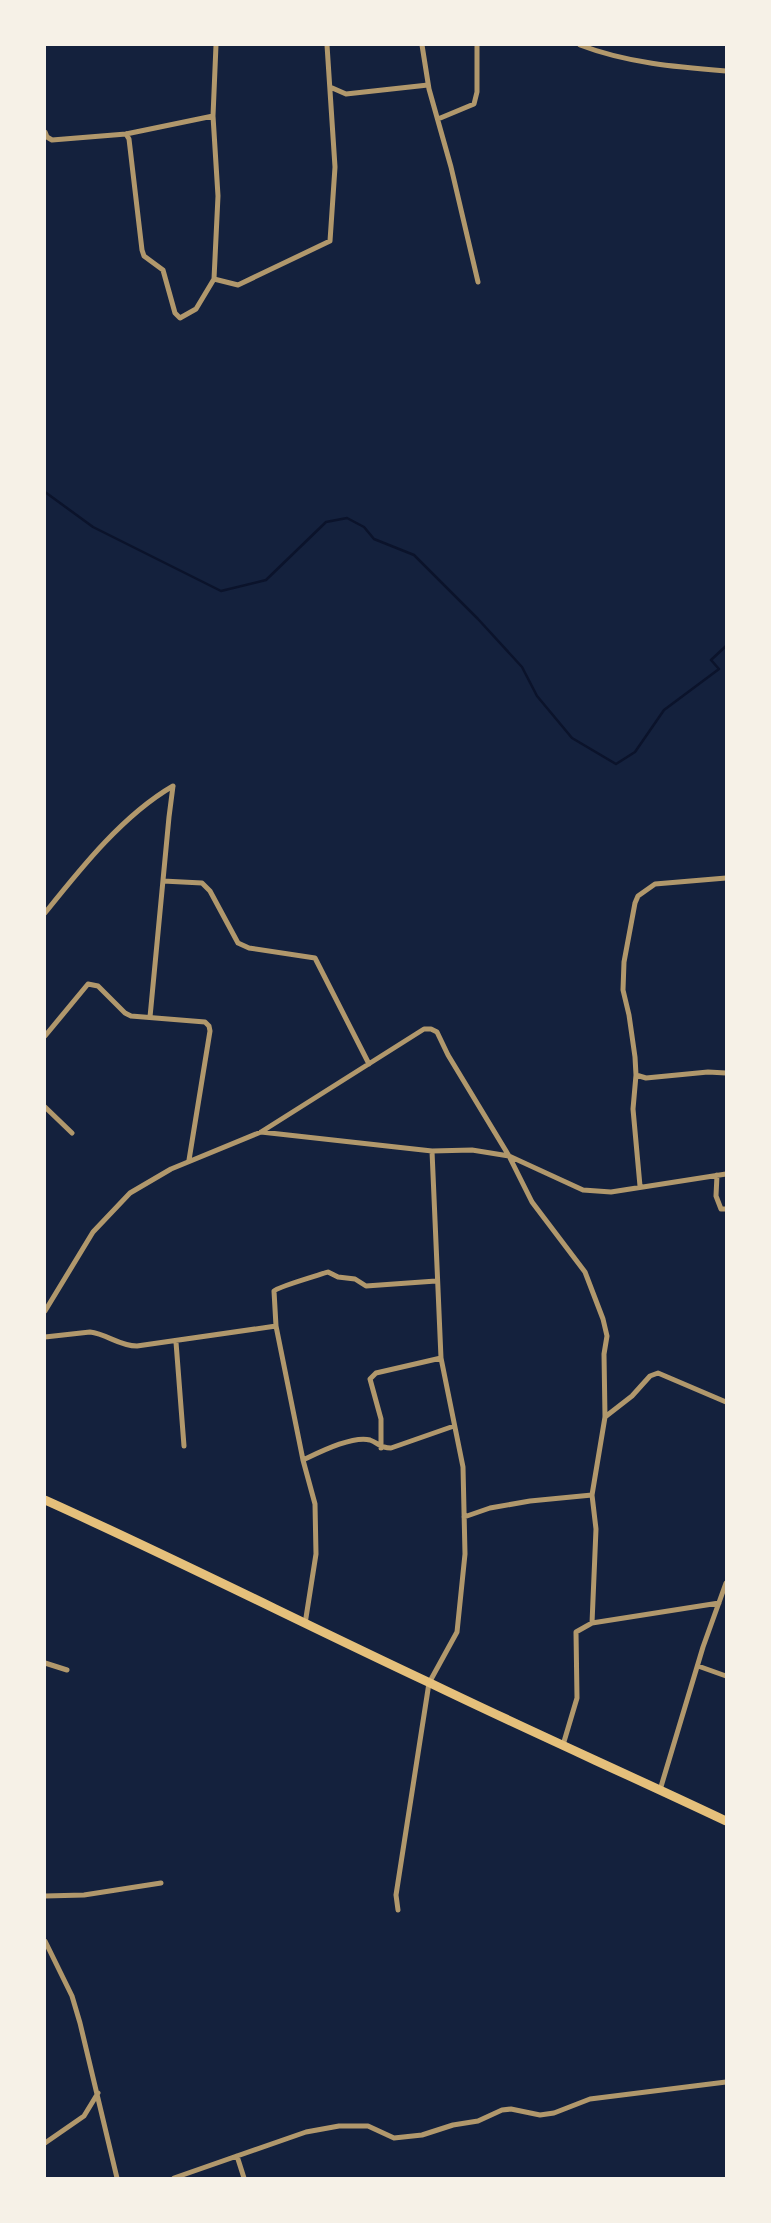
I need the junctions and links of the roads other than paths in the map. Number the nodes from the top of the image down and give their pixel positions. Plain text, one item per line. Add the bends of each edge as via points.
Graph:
1 (216, 45) edge
2 (327, 45) edge
3 (422, 45) edge
4 (477, 45) edge
5 (580, 45) edge
6 (726, 71) edge
7 (428, 85) junction
8 (330, 87) junction
9 (213, 116) junction
10 (438, 119) junction
11 (45, 132) edge
12 (126, 134) junction
13 (214, 279) junction
14 (478, 282) dead end
15 (726, 878) edge
16 (163, 881) junction
17 (45, 913) edge
18 (150, 1017) junction
19 (45, 1036) edge
20 (369, 1064) junction
21 (726, 1073) edge
22 (636, 1075) junction
23 (45, 1107) edge
24 (261, 1132) junction
25 (72, 1133) dead end
26 (432, 1151) junction
27 (509, 1156) junction
28 (189, 1160) junction
29 (726, 1174) edge
30 (717, 1175) junction
31 (640, 1186) junction
32 (726, 1209) edge
33 (436, 1281) junction
34 (45, 1311) edge
35 (276, 1326) junction
36 (45, 1337) edge
37 (176, 1342) junction
38 (441, 1358) junction
39 (726, 1402) edge
40 (605, 1417) junction
41 (454, 1426) junction
42 (184, 1446) dead end
43 (381, 1448) junction
44 (303, 1460) junction
45 (592, 1495) junction
46 (45, 1500) edge
47 (464, 1516) junction
48 (726, 1583) edge
49 (719, 1603) junction
50 (592, 1623) junction
51 (305, 1624) junction
52 (45, 1663) edge
53 (698, 1666) junction
54 (67, 1670) dead end
55 (726, 1676) edge
56 (429, 1683) junction
57 (563, 1745) junction
58 (660, 1790) junction
59 (726, 1821) edge
60 (161, 1883) dead end
61 (45, 1896) edge
62 (398, 1910) dead end
63 (45, 1942) edge
64 (726, 2082) edge
65 (98, 2092) junction
66 (45, 2143) edge
67 (237, 2156) junction
68 (117, 2178) edge
69 (174, 2178) edge
70 (244, 2178) edge

1 - 9 street
2 - 8 street
3 - 7 street
4 - 10 street via 474,104
5 - 6 street via 640,62
7 - 8 street via 346,94
7 - 10 street
8 - 13 street via 335,167 330,241 238,285
9 - 12 street
9 - 13 street via 218,196
10 - 14 street
11 - 12 street via 52,140
12 - 13 street via 142,250 144,256 163,270 175,313 180,318 196,309
15 - 22 street via 655,884 638,896 626,951 623,990
16 - 17 street via 174,786 126,821
16 - 18 street
16 - 20 street via 202,883 210,891 238,943 249,948 315,958
18 - 19 street via 125,1013 98,986 88,984
18 - 28 street via 205,1022 209,1026
20 - 24 street
20 - 27 street via 424,1029 437,1032 448,1056
21 - 22 street via 646,1078
22 - 31 street via 634,1109
23 - 25 street
24 - 26 street
24 - 28 street
26 - 27 street via 472,1150
26 - 33 street
27 - 31 street via 584,1190 611,1192
27 - 40 street via 532,1202 585,1272 596,1298 607,1336 604,1354
28 - 34 street via 130,1193 112,1211 93,1232
29 - 30 street
30 - 31 street
30 - 32 street via 716,1196 722,1209
33 - 35 street via 366,1286 355,1279 328,1272 277,1287 273,1296
33 - 38 street
35 - 37 street
35 - 44 street
36 - 37 street via 90,1332 129,1346
37 - 42 street
38 - 41 street
38 - 43 street via 376,1373 370,1379 381,1419
39 - 40 street via 658,1373 650,1376 632,1396
40 - 45 street
41 - 43 street via 391,1448
41 - 47 street via 463,1467
43 - 44 street via 370,1440 357,1440
44 - 51 street via 315,1504 316,1522 316,1554
45 - 47 street via 530,1501
45 - 50 street via 596,1529
46 - 51 main road
47 - 56 street via 465,1554 457,1632
48 - 49 street
49 - 50 street
49 - 53 street
50 - 57 street via 576,1632 577,1698
51 - 56 main road
52 - 54 street
53 - 55 street
53 - 58 street
56 - 57 main road
56 - 62 street via 396,1895
57 - 58 main road
58 - 59 main road
60 - 61 street via 84,1895
63 - 65 street via 72,1996
64 - 67 street via 590,2100 540,2115 502,2110 478,2121 422,2135 394,2138 368,2126 339,2126 306,2132
65 - 66 street via 84,2116
65 - 68 street
67 - 69 street
67 - 70 street

